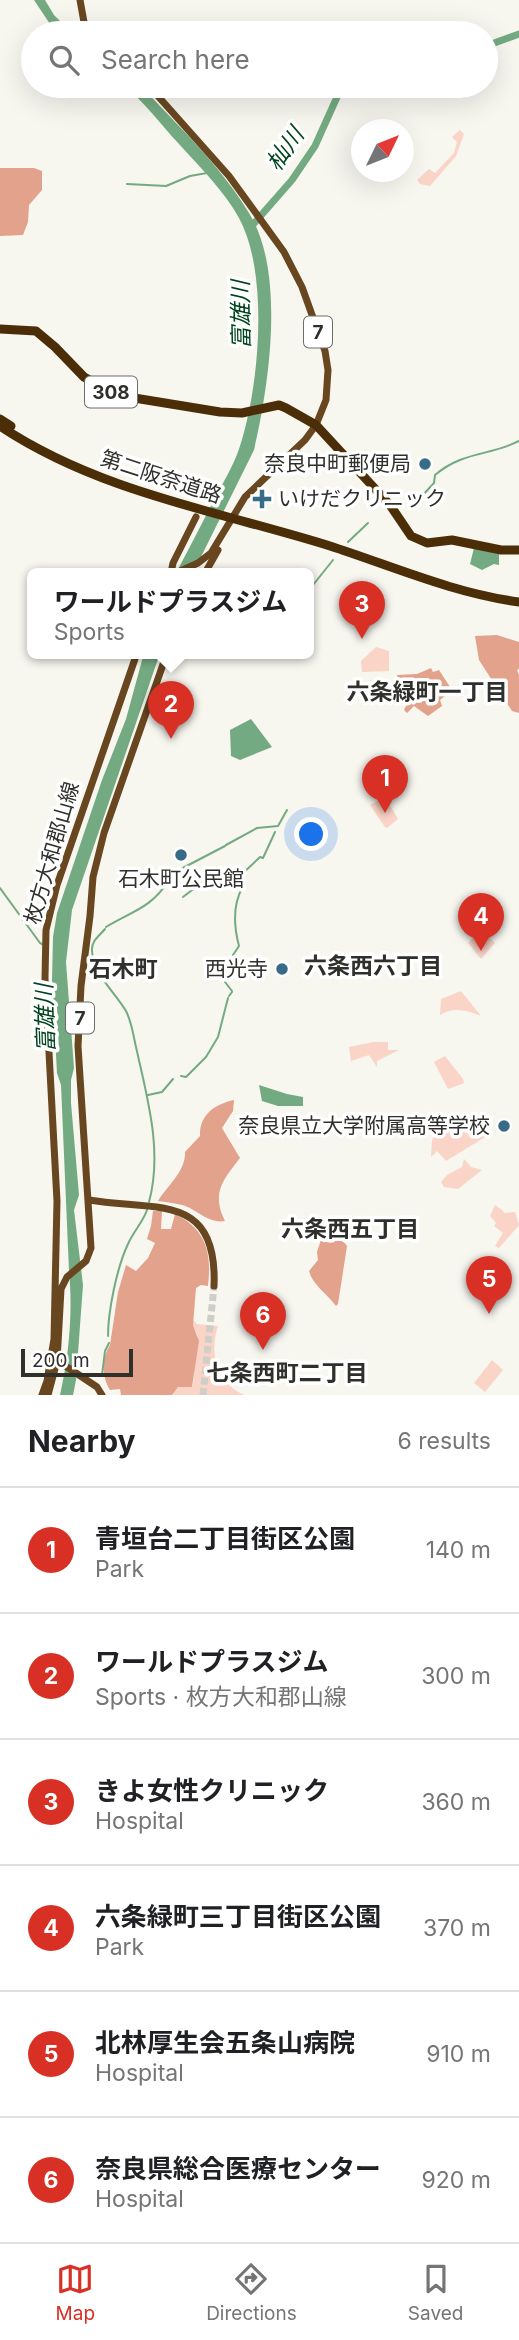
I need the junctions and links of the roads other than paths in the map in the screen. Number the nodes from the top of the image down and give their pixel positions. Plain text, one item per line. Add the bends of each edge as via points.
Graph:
1 (80, 0) edge
2 (84, 21) edge
3 (160, 98) edge
4 (0, 329) edge
5 (0, 419) edge
6 (316, 425) junction
7 (0, 426) edge
8 (11, 426) dead end
9 (0, 432) edge
10 (197, 517) dead end
11 (227, 526) junction
12 (519, 550) edge
13 (174, 568) edge
14 (185, 568) edge
15 (208, 568) edge
16 (519, 604) edge
17 (135, 659) edge
18 (165, 659) edge
19 (89, 1199) junction
20 (214, 1286) tunnel mouth
21 (57, 1360) junction
22 (42, 1395) edge
23 (48, 1395) edge
24 (102, 1395) edge

1 - 2 main road
3 - 6 main road, 7 via 212,156 294,268 328,370 326,401
4 - 6 highway, 308 via 36,331 84,377 116,395 220,412 242,413 279,405
5 - 8 highway
6 - 11 main road, 7 via 244,497
6 - 12 highway, 308 via 390,505 411,536 427,542 452,540
7 - 16 highway, 第二阪奈道路, bridge via 59,459 133,489
9 - 16 highway, 第二阪奈道路, bridge via 57,464 112,487 462,595
10 - 13 main road, 7
11 - 14 main road, 7 via 206,558
11 - 15 main road, 7
17 - 21 main road, 枚方大和郡山線 / 7 via 90,783 46,930 57,1201
18 - 19 main road, 7 via 93,877 78,1046
19 - 20 main road via 174,1210 192,1220 211,1242
19 - 21 main road, 7 via 91,1248 86,1261 64,1282
21 - 22 main road
21 - 23 main road
21 - 24 main road

